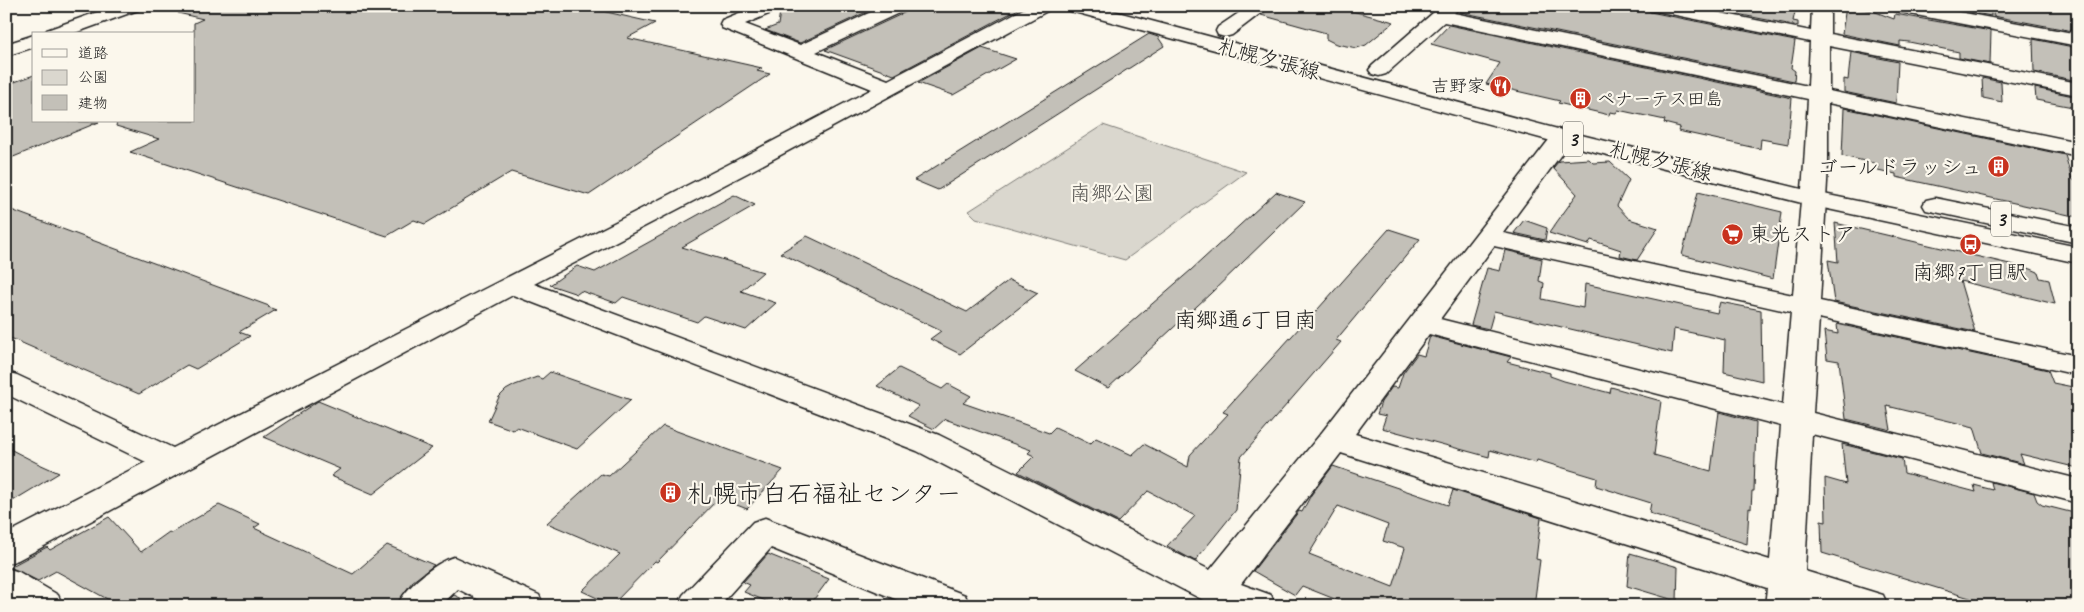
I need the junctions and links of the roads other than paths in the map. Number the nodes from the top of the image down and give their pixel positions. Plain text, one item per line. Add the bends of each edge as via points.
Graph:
1 (83, 6) edge
2 (132, 6) edge
3 (772, 6) edge
4 (899, 6) edge
5 (1043, 6) edge
6 (1073, 6) edge
7 (1131, 6) edge
8 (1261, 6) edge
9 (1656, 6) edge
10 (1821, 6) edge
11 (1895, 6) edge
12 (1447, 11) edge
13 (110, 14) junction
14 (1225, 31) junction
15 (60, 32) edge
16 (1820, 38) junction
17 (2078, 40) edge
18 (32, 42) edge
19 (6, 50) edge
20 (799, 53) junction
21 (1379, 70) junction
22 (889, 88) junction
23 (2078, 89) edge
24 (1818, 96) junction
25 (1563, 137) junction
26 (2078, 149) edge
27 (1815, 189) junction
28 (2078, 235) edge
29 (1486, 237) junction
30 (2078, 255) edge
31 (514, 286) junction
32 (1806, 306) junction
33 (1420, 323) junction
34 (2078, 366) edge
35 (6, 382) edge
36 (1798, 420) junction
37 (1334, 439) junction
38 (173, 460) junction
39 (2078, 492) edge
40 (6, 550) edge
41 (6, 582) edge
42 (1216, 590) junction
43 (1785, 593) edge
44 (936, 603) edge
45 (45, 606) edge
46 (415, 606) edge
47 (526, 606) edge
48 (696, 606) edge
49 (1258, 606) edge
50 (1870, 606) edge

1 - 13 street
2 - 13 street
3 - 20 street via 730,24
4 - 20 street
5 - 22 street
6 - 25 street, 札幌夕張線 / 3
7 - 14 street, 札幌夕張線 / 3
8 - 14 street
9 - 16 street
10 - 16 street
11 - 17 street
12 - 21 street
12 - 24 street
13 - 15 street
14 - 21 street, 札幌夕張線 / 3
16 - 23 street
16 - 24 street
18 - 19 street
20 - 22 street
21 - 27 street, 札幌夕張線 / 3
22 - 31 street
24 - 26 street
24 - 27 street
25 - 27 street, 札幌夕張線 / 3
25 - 29 street
27 - 28 street, 札幌夕張線 / 3
27 - 30 street, 札幌夕張線 / 3
27 - 32 street
29 - 32 street
29 - 33 street
31 - 38 street
31 - 42 street via 928,443
32 - 34 street
32 - 36 street
33 - 36 street
33 - 37 street
35 - 38 street
36 - 39 street
36 - 43 street
37 - 42 street
37 - 43 street
38 - 40 street
41 - 45 street
42 - 49 street
43 - 50 street
44 - 48 street via 765,531
46 - 47 street via 454,571

